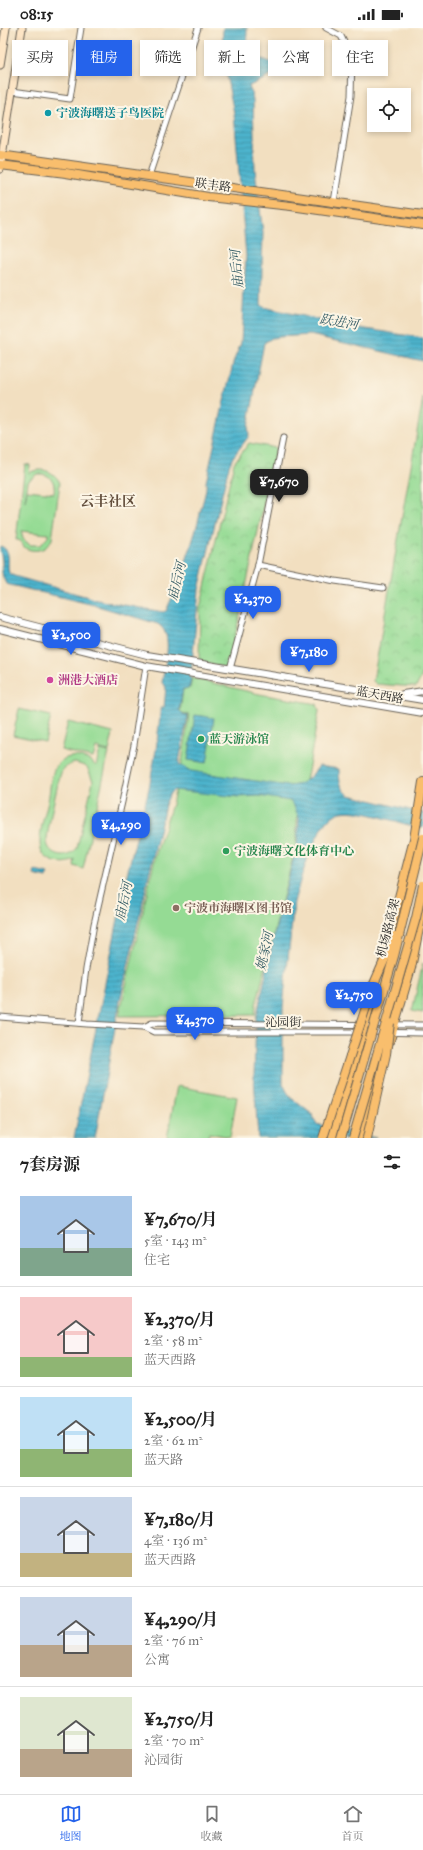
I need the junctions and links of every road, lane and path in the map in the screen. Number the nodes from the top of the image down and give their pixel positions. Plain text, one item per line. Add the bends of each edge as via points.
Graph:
1 (6, 28) edge
2 (22, 28) edge
3 (80, 28) edge
4 (198, 28) edge
5 (326, 28) edge
6 (0, 65) edge
7 (12, 91) junction
8 (1, 155) edge
9 (0, 166) edge
10 (149, 176) junction
11 (334, 202) junction
12 (423, 215) edge
13 (423, 225) edge
14 (283, 438) dead end
15 (258, 566) junction
16 (383, 588) dead end
17 (0, 617) edge
18 (0, 629) edge
19 (146, 666) junction
20 (230, 669) junction
21 (423, 691) edge
22 (394, 695) junction
23 (423, 700) edge
24 (423, 713) edge
25 (423, 782) edge
26 (423, 838) edge
27 (423, 885) edge
28 (423, 909) edge
29 (405, 913) junction
30 (393, 999) junction
31 (0, 1017) edge
32 (79, 1023) junction
33 (395, 1024) junction
34 (423, 1025) edge
35 (144, 1027) junction
36 (364, 1028) junction
37 (392, 1032) junction
38 (423, 1033) edge
39 (323, 1138) edge
40 (332, 1138) edge
41 (341, 1138) edge
42 (352, 1138) edge
43 (358, 1138) edge
44 (367, 1138) edge

1 - 6 main road
2 - 7 main road
3 - 7 street via 70,99
4 - 10 street
5 - 11 street via 341,36 352,58 351,96
7 - 8 main road
8 - 9 main road
8 - 10 main road, 联丰路
9 - 13 main road, 联丰路 via 66,173 208,197
10 - 11 main road, 联丰路
11 - 12 main road, 联丰路
14 - 15 street
15 - 16 street
15 - 20 street
17 - 20 street, 蓝天西路 via 105,645
18 - 19 street, 蓝天西路
19 - 24 street, 蓝天西路
19 - 32 street via 125,788 94,924
20 - 22 street, 蓝天西路
21 - 22 street
22 - 23 street, 蓝天西路
25 - 36 main road via 414,836
26 - 29 main road, 机场路高架, bridge
27 - 30 main road, 机场路高架, bridge
28 - 33 main road via 411,968
29 - 39 main road, bridge via 373,986
29 - 41 main road, 机场路高架, bridge
30 - 42 main road, 机场路高架, bridge
30 - 44 main road, bridge via 386,1054
31 - 32 street, 沁园街
32 - 35 street, 沁园街
33 - 34 street, 沁园街
33 - 36 street, 沁园街
33 - 37 main road
35 - 36 street, 沁园街 via 152,1023 252,1023
35 - 36 street, 沁园街 via 154,1032 284,1032
36 - 37 street, 沁园街
36 - 40 main road
37 - 38 street, 沁园街
37 - 43 main road

